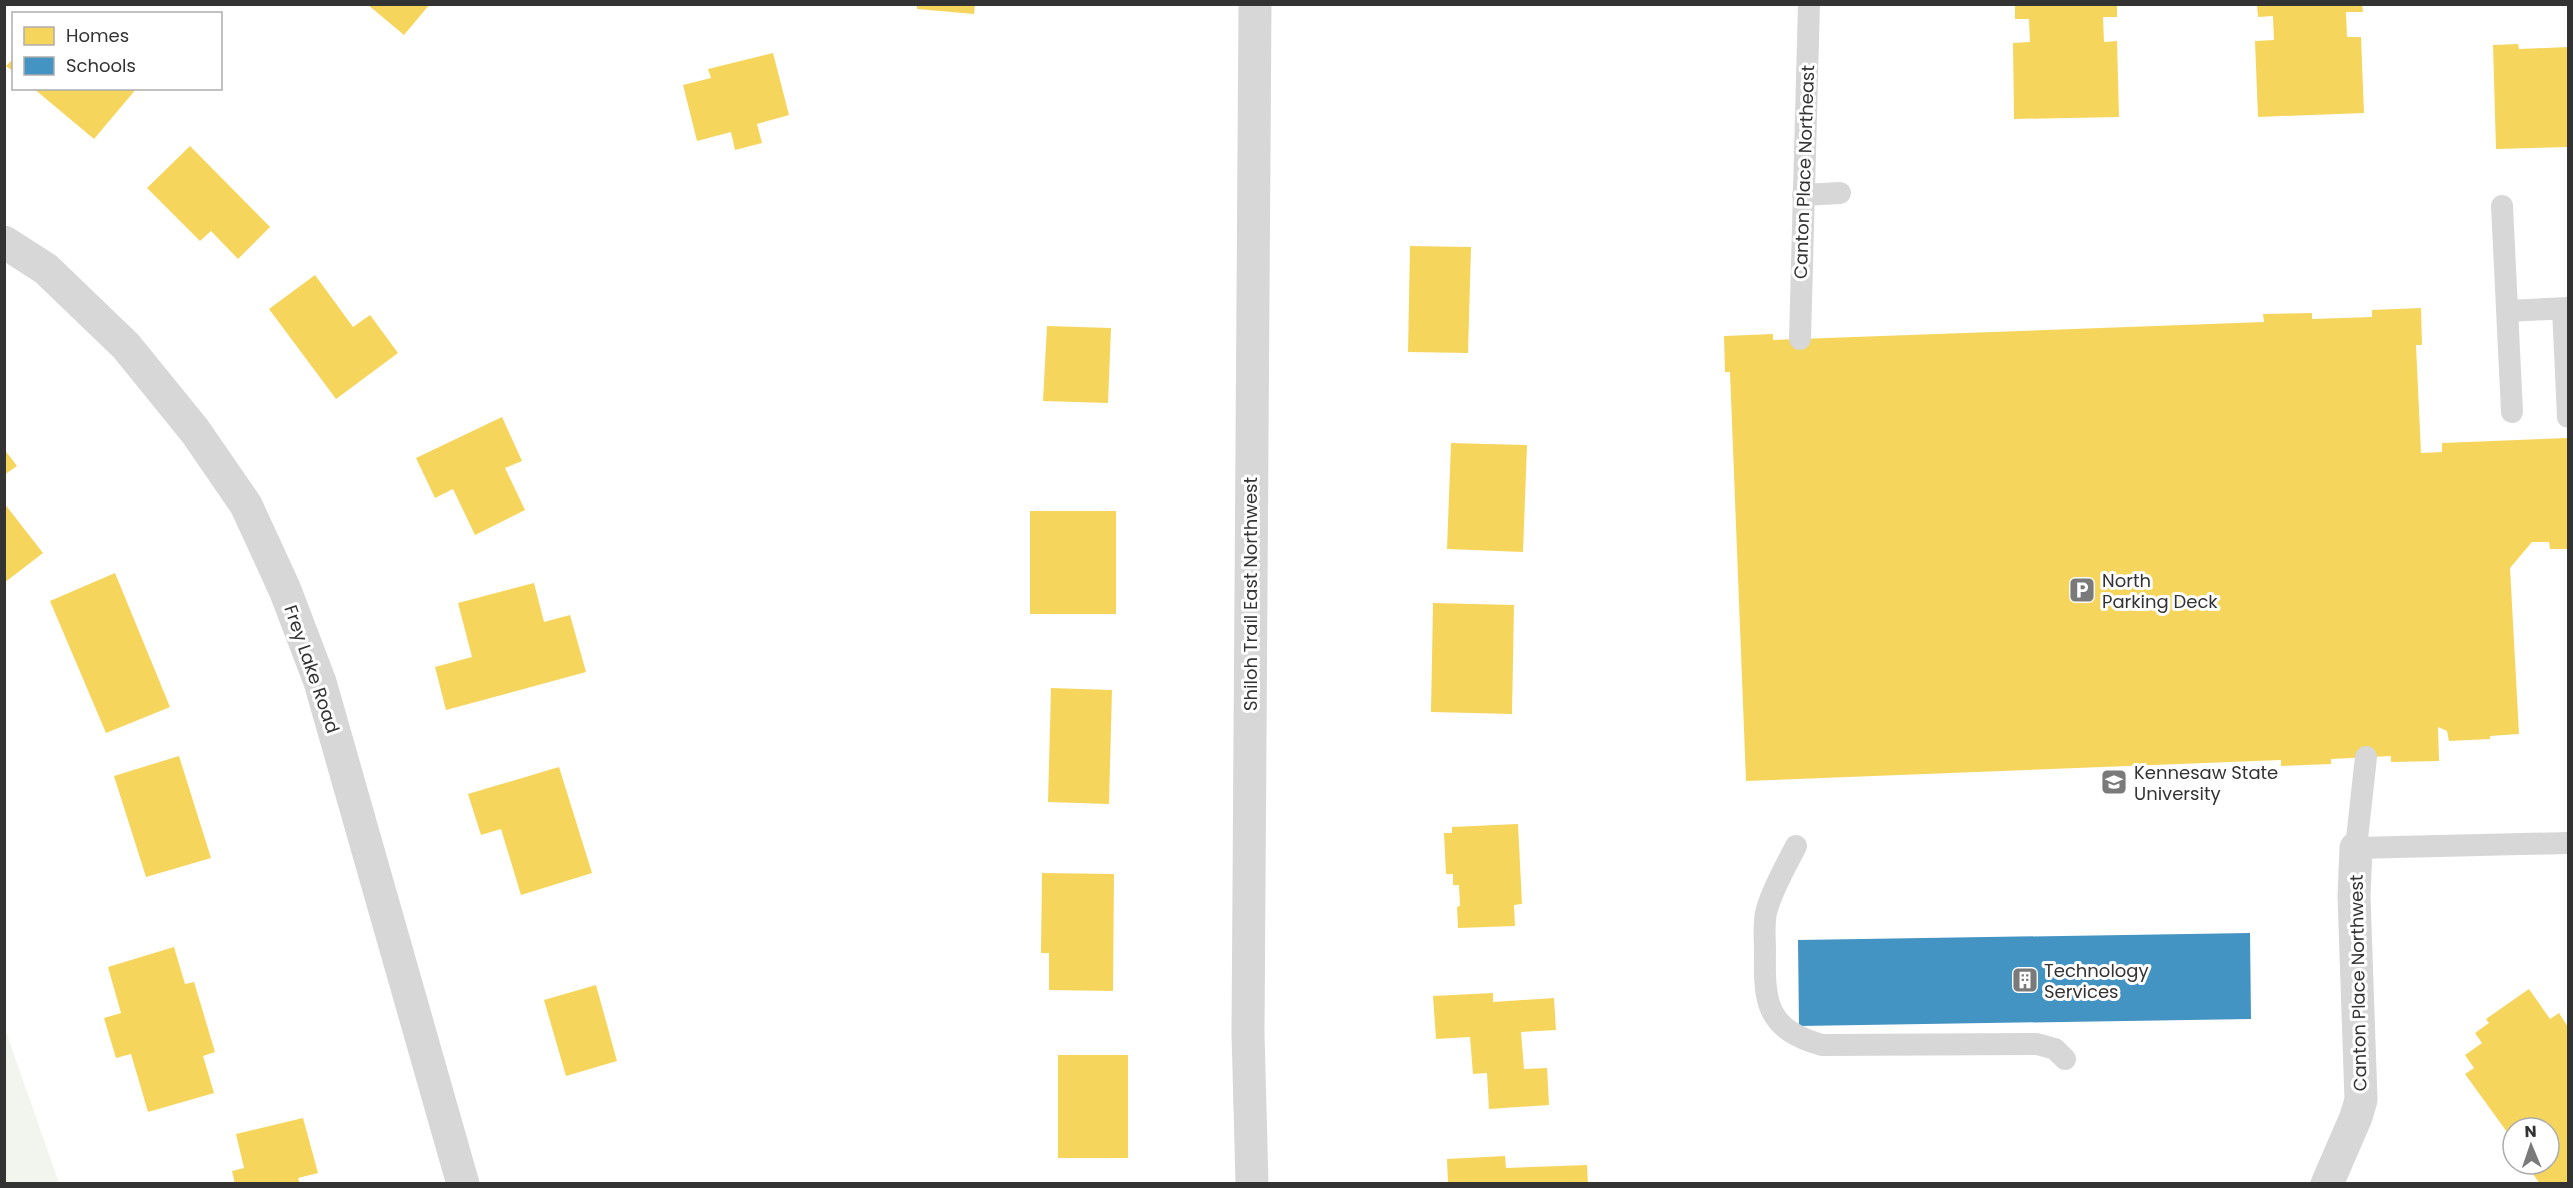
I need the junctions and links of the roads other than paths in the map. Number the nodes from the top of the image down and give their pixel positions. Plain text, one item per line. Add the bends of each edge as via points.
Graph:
1 (1255, 4) edge
2 (1809, 4) edge
3 (1840, 193) dead end
4 (1803, 195) junction
5 (2502, 206) dead end
6 (4, 242) edge
7 (2566, 308) edge
8 (2507, 311) junction
9 (1800, 339) dead end
10 (2512, 411) dead end
11 (2568, 417) edge
12 (2366, 757) dead end
13 (2568, 843) edge
14 (1796, 846) dead end
15 (2356, 848) junction
16 (2065, 1059) dead end
17 (464, 1184) edge
18 (1252, 1184) edge
19 (2326, 1184) edge

1 - 18 street, Shiloh Trail East Northwest via 1248,1033
2 - 4 lane, Canton Place Northeast
3 - 4 lane
4 - 9 lane, Canton Place Northeast
5 - 8 lane
6 - 17 street, Frey Lake Road via 46,269 126,346 195,431 246,505 285,590 320,682
7 - 8 lane
7 - 11 lane
8 - 10 lane
12 - 15 lane
13 - 15 lane
14 - 16 lane via 1766,910 1764,990 1771,1011 1784,1028 1801,1040 1822,1046 2037,1044 2055,1049
15 - 19 street, Canton Place Northwest via 2361,1100

